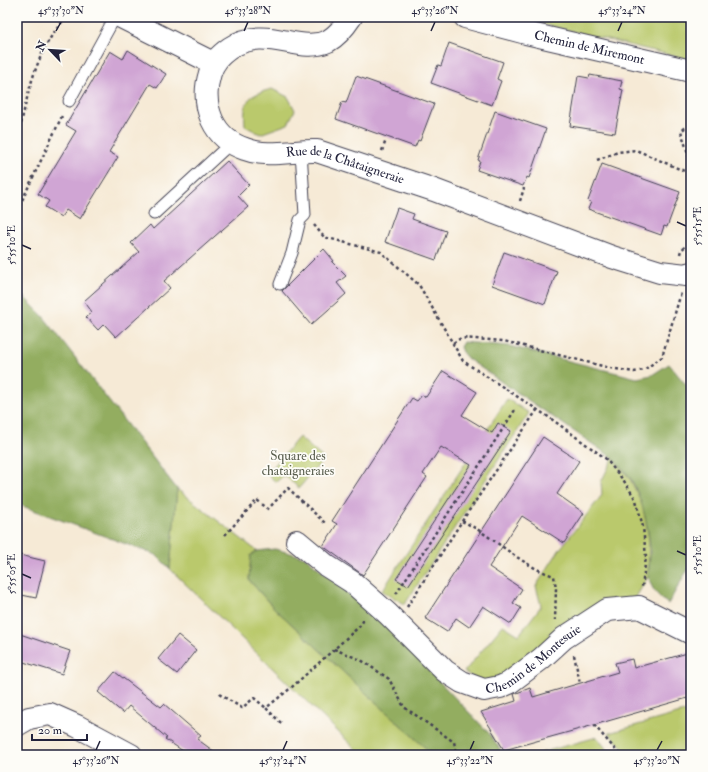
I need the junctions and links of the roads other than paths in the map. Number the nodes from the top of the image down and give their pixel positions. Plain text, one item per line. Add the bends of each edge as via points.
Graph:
1 (115, 17) edge
2 (121, 17) edge
3 (351, 17) edge
4 (465, 17) edge
5 (213, 63) junction
6 (691, 71) edge
7 (69, 101) road end
8 (231, 143) junction
9 (301, 151) junction
10 (154, 214) dead end
11 (689, 274) edge
12 (280, 284) dead end
13 (297, 541) dead end
14 (691, 633) edge
15 (17, 725) edge
16 (131, 755) edge

1 - 7 lane
2 - 5 street
3 - 5 street via 344,27 327,41 313,44 265,38 251,39 233,47
4 - 6 street, Chemin de Miremont
5 - 8 street, Rue de la Châtaigneraie via 205,93 207,107 215,127
8 - 9 street, Rue de la Châtaigneraie via 236,147 257,152 279,154
8 - 10 lane
9 - 11 street, Rue de la Châtaigneraie via 317,151 376,170 612,257 660,272
9 - 12 lane via 305,214 300,220 292,253
13 - 14 street, Chemin de Montesuie via 327,566 352,582 385,611 444,671 462,682 484,690 509,683 564,638 607,610 639,606
15 - 16 street via 29,718 50,714

